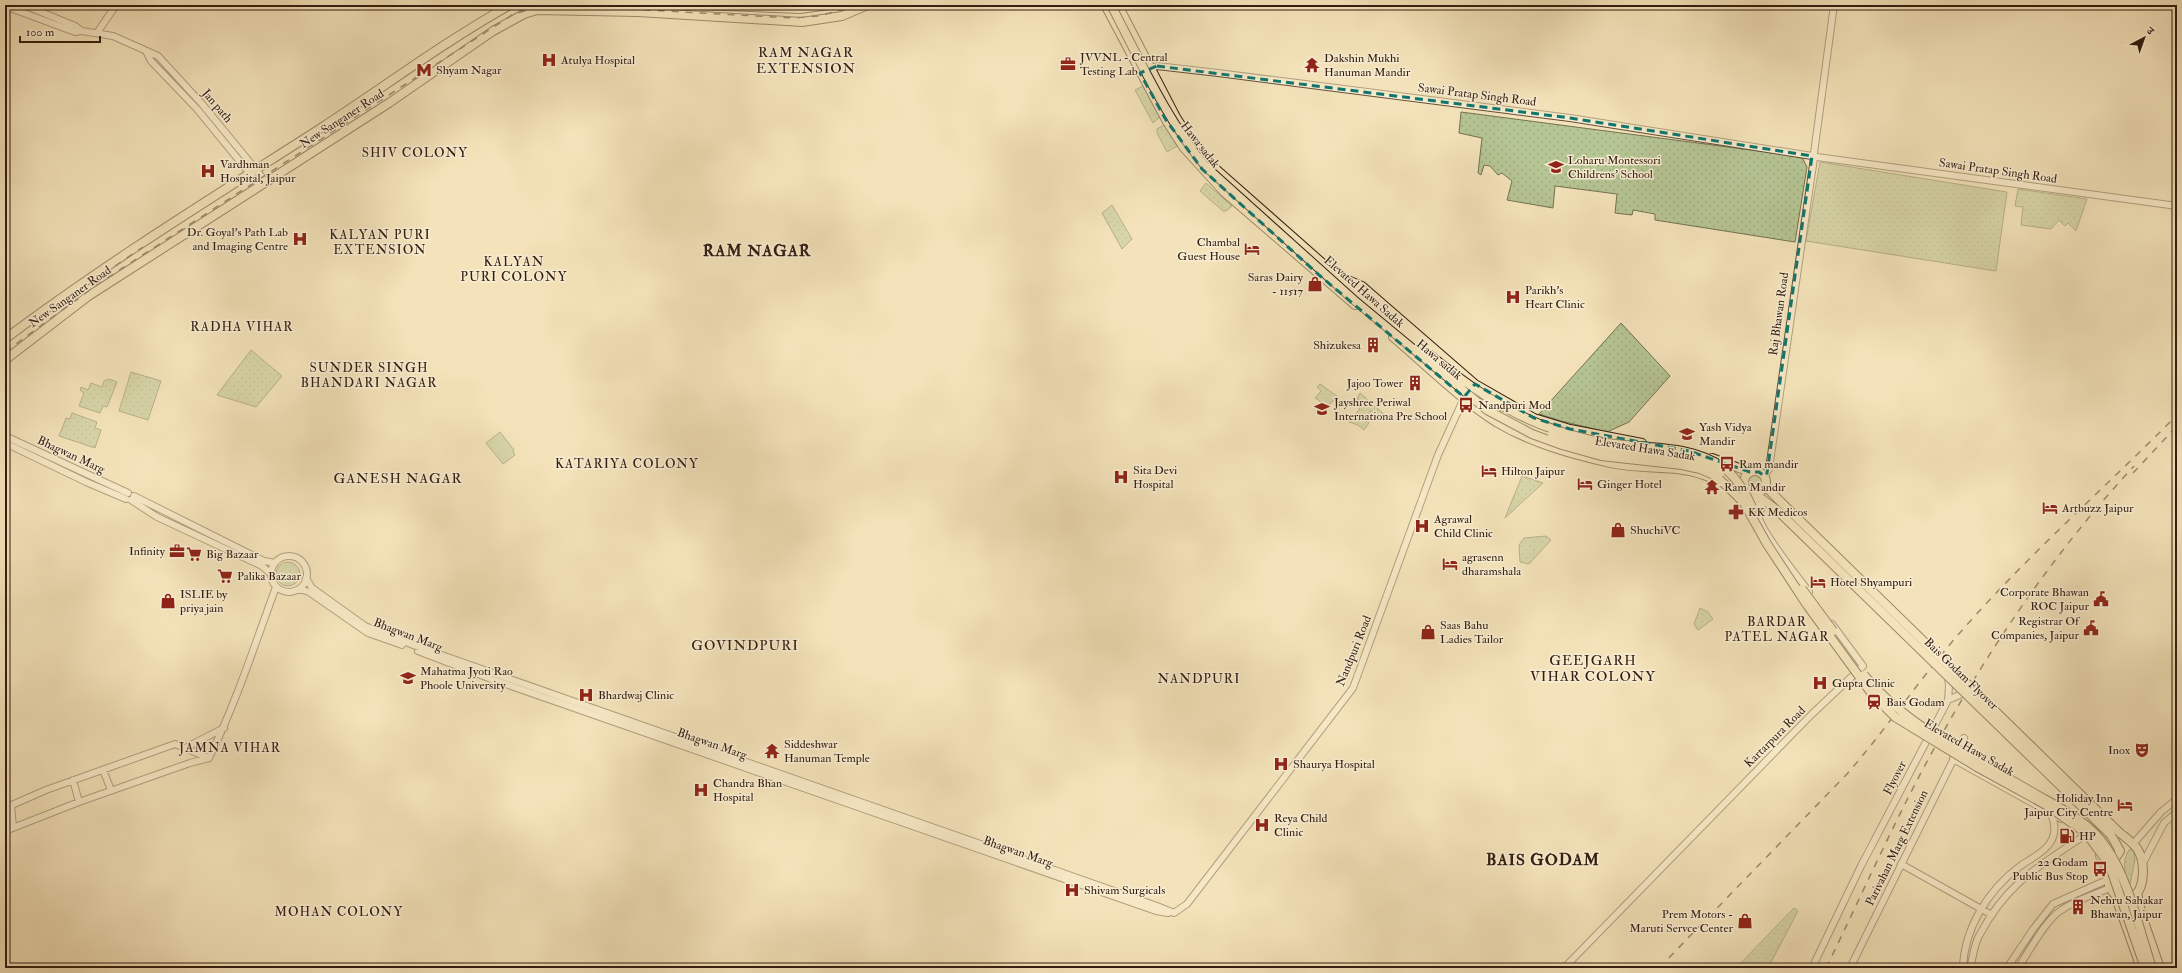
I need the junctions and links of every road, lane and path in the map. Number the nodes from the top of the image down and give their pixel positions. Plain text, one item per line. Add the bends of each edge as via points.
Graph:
1 (24, 5) edge
2 (116, 5) edge
3 (510, 5) edge
4 (659, 5) edge
5 (698, 5) edge
6 (829, 5) edge
7 (868, 5) edge
8 (1105, 5) edge
9 (1111, 5) edge
10 (1118, 5) edge
11 (1834, 5) edge
12 (5, 6) edge
13 (655, 9) edge
14 (498, 12) junction
15 (506, 24) junction
16 (82, 31) junction
17 (97, 33) junction
18 (1150, 69) junction
19 (1140, 73) junction
20 (1814, 156) junction
21 (253, 171) junction
22 (263, 184) junction
23 (2177, 206) edge
24 (1336, 275) junction
25 (5, 339) edge
26 (5, 360) edge
27 (1469, 390) junction
28 (5, 436) edge
29 (5, 443) edge
30 (1656, 446) junction
31 (1653, 467) junction
32 (1750, 472) junction
33 (1766, 474) junction
34 (1765, 486) junction
35 (1750, 492) junction
36 (130, 497) junction
37 (1764, 500) junction
38 (1744, 503) junction
39 (1781, 508) junction
40 (1761, 509) junction
41 (275, 563) junction
42 (271, 574) junction
43 (306, 578) junction
44 (276, 587) junction
45 (299, 589) junction
46 (1948, 677) junction
47 (1964, 693) junction
48 (1948, 700) junction
49 (224, 728) junction
50 (1964, 738) dead end
51 (187, 748) junction
52 (209, 758) junction
53 (1953, 758) junction
54 (103, 770) junction
55 (73, 780) junction
56 (111, 790) junction
57 (2177, 799) edge
58 (79, 802) junction
59 (8, 807) edge
60 (2177, 812) edge
61 (2050, 814) junction
62 (13, 827) junction
63 (5, 831) edge
64 (2084, 836) junction
65 (2051, 842) junction
66 (2133, 844) junction
67 (2120, 851) junction
68 (2060, 852) junction
69 (2143, 863) junction
70 (1901, 864) junction
71 (2108, 872) junction
72 (2107, 880) junction
73 (2112, 892) junction
74 (2137, 893) junction
75 (1982, 909) junction
76 (1174, 913) junction
77 (1992, 915) junction
78 (1564, 968) edge
79 (1812, 968) edge
80 (1850, 968) edge
81 (1963, 968) edge
82 (1970, 968) edge
83 (2008, 968) edge
84 (2018, 968) edge
85 (2141, 968) edge
86 (2145, 968) edge
87 (2152, 968) edge
88 (2160, 968) edge

1 - 16 street
2 - 17 street
3 - 14 main road, New Sanganer Road
4 - 13 main road
5 - 6 main road via 800,9
7 - 13 main road, New Sanganer Road via 842,16 802,22
8 - 19 main road, Hawa sadak
9 - 38 main road, Elevated Hawa Sadak, bridge via 1168,113 1206,167 1354,300 1471,398 1508,422 1562,445 1601,456 1700,469 1714,475
10 - 18 main road, Hawa sadak
11 - 20 street, Raj Bhawan Road
12 - 16 street via 75,32
13 - 15 main road, New Sanganer Road via 537,10
14 - 15 main road
14 - 21 main road, New Sanganer Road via 403,71
15 - 22 main road, New Sanganer Road
16 - 17 street, Jan path
17 - 21 street, Jan path via 113,36 146,51 151,61
18 - 19 street, Sawai Pratap Singh Road
18 - 20 street, Sawai Pratap Singh Road via 1157,66 1218,73 1570,118
18 - 24 main road, Hawa sadak via 1185,132 1204,156
19 - 27 main road, Hawa sadak via 1184,148 1224,192 1319,275
20 - 23 street, Sawai Pratap Singh Road
20 - 33 street, Raj Bhawan Road
21 - 22 street, Jan path
21 - 25 main road, New Sanganer Road via 98,272
22 - 26 main road, New Sanganer Road via 87,297
24 - 27 main road, Hawa sadak via 1362,286
24 - 87 main road, Elevated Hawa Sadak, bridge via 1467,384 1534,422 1600,442 1671,450 1706,458 1724,469 1748,500 1774,548 1854,661 1878,690 1904,714 1936,735 2069,813 2090,829 2106,846 2127,888
27 - 30 main road, Hawa sadak via 1534,418 1570,429
27 - 31 main road, Hawa sadak via 1496,421 1556,449 1614,464
27 - 38 main road, bridge via 1526,424 1564,438 1603,449 1703,464 1730,481
27 - 76 street, Nandpuri Road via 1438,455 1353,688 1187,904
28 - 36 street, Bhagwan Marg
29 - 36 street, Bhagwan Marg via 86,482
30 - 31 main road
30 - 32 main road, Hawa sadak via 1706,455
31 - 35 main road, Hawa sadak via 1703,474 1730,491
32 - 33 main road
32 - 35 main road via 1744,481
33 - 34 main road
34 - 35 main road via 1761,491
34 - 39 main road, Bais Godam Flyover
35 - 37 main road, Bais Godam Flyover
35 - 40 street
36 - 41 street, Bhagwan Marg via 264,561
36 - 42 street, Bhagwan Marg via 157,517 262,566
37 - 39 main road, Bais Godam Flyover
37 - 40 street, Kartarpura Road
38 - 86 main road, Elevated Hawa Sadak, bridge via 1807,605 1872,694 1895,717 2046,805 2086,833 2109,864
39 - 46 main road, Bais Godam Flyover, bridge
39 - 66 main road, Bais Godam Flyover, bridge
40 - 78 street, Kartarpura Road via 1761,522 1777,549 1863,666 1811,715
41 - 42 street
41 - 43 street via 288,557 296,558 303,563
42 - 44 street
43 - 45 street
43 - 76 street, Bhagwan Marg via 312,588 373,630
44 - 45 street via 288,592
44 - 49 street
45 - 76 street, Bhagwan Marg via 309,592 368,633 491,679 1156,911
46 - 47 main road, Bais Godam Flyover, bridge
46 - 48 street, Flyover
47 - 48 street
47 - 67 main road, Bais Godam Flyover, bridge via 2111,835
48 - 79 street, Flyover, bridge via 1861,866
49 - 51 street
49 - 52 street
50 - 53 street, Parivahan Marg Extension
51 - 52 street
51 - 54 street via 174,744
52 - 56 street
53 - 61 street
53 - 70 street, Parivahan Marg Extension
54 - 55 street
54 - 56 street
55 - 58 street
55 - 59 street
56 - 58 street
57 - 66 street via 2161,812
58 - 62 street
59 - 62 street
60 - 69 street via 2164,823
61 - 64 street via 2064,820
61 - 65 street via 2055,827
62 - 63 street
64 - 68 street
64 - 71 street
65 - 68 street
65 - 75 street via 2008,875
66 - 67 main road
66 - 69 main road
67 - 71 main road
68 - 77 street via 2031,871 2010,890
69 - 74 main road
70 - 75 street
70 - 80 street, Parivahan Marg Extension
71 - 72 main road
72 - 73 main road
72 - 83 street via 2053,904
73 - 74 main road via 2124,900 2132,898
73 - 84 street via 2087,897 2058,911
73 - 85 main road
74 - 88 main road
75 - 77 street
75 - 81 street via 1966,940
77 - 82 street via 1979,937

